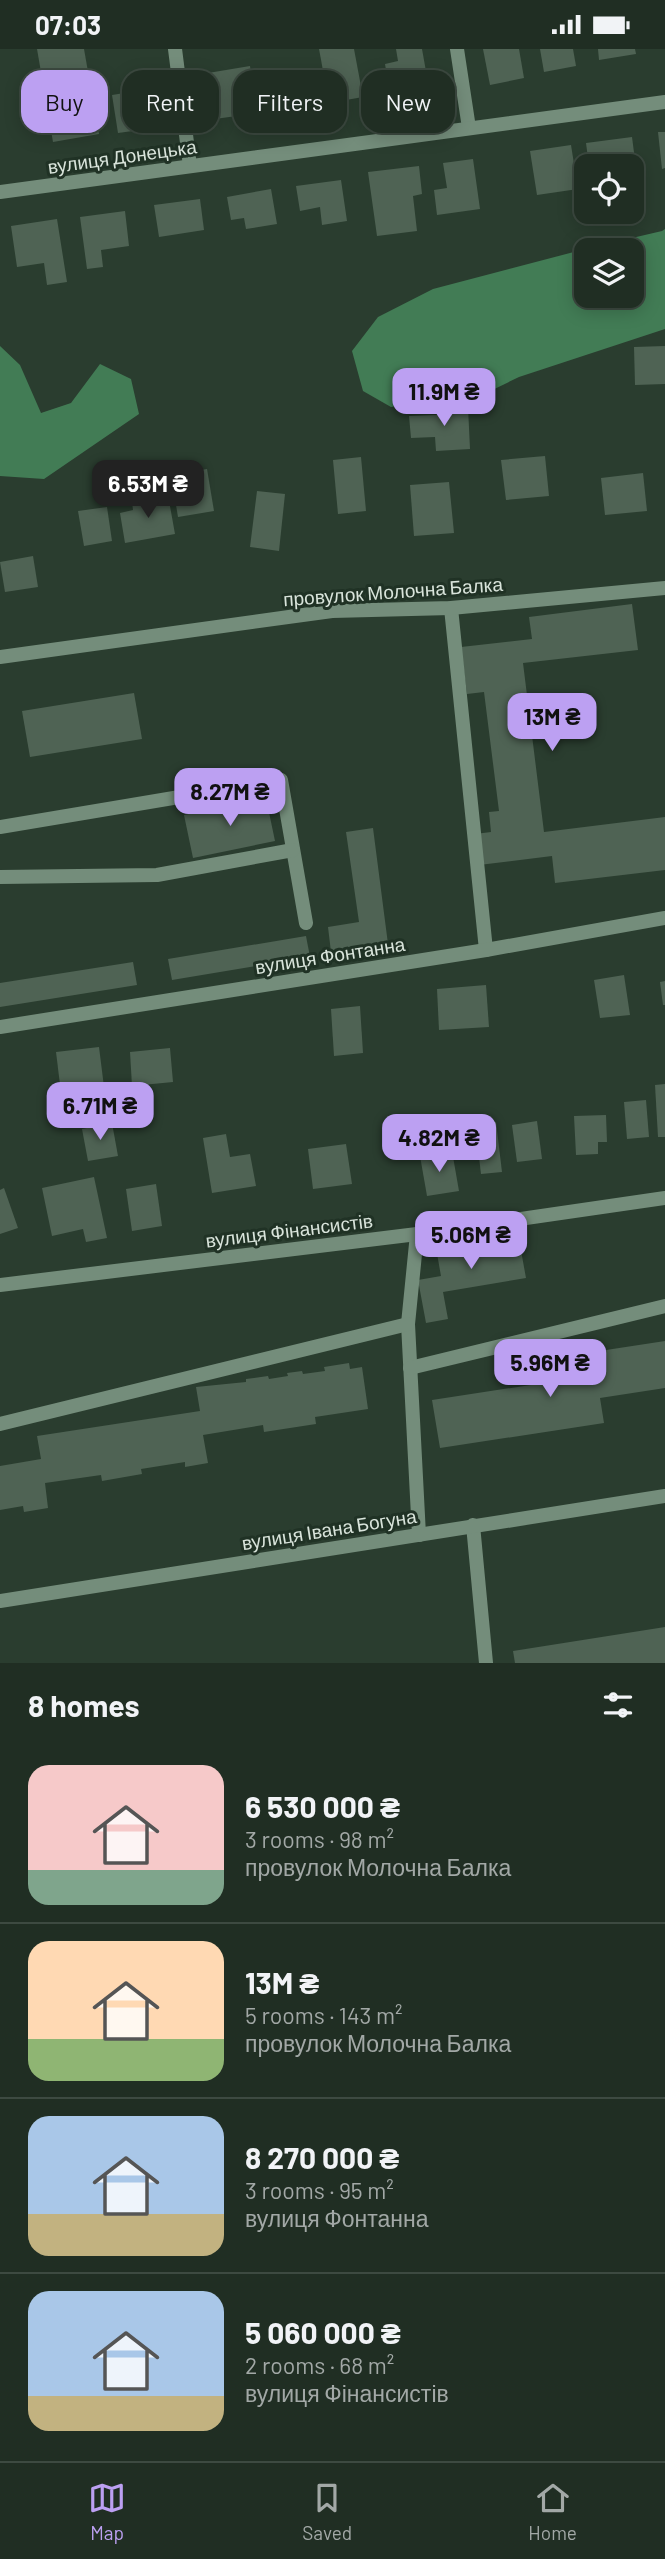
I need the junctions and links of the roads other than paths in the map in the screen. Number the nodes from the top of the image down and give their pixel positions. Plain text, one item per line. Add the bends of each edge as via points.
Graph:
1 (174, 49) edge
2 (457, 49) edge
3 (665, 102) edge
4 (469, 128) junction
5 (190, 166) junction
6 (0, 192) edge
7 (665, 589) edge
8 (451, 608) junction
9 (0, 657) edge
10 (0, 827) edge
11 (293, 850) junction
12 (0, 877) edge
13 (665, 918) edge
14 (306, 923) dead end
15 (486, 950) junction
16 (0, 1027) edge
17 (665, 1198) edge
18 (417, 1234) junction
19 (0, 1285) edge
20 (665, 1306) edge
21 (408, 1324) junction
22 (410, 1368) junction
23 (0, 1424) edge
24 (665, 1496) edge
25 (473, 1525) junction
26 (419, 1535) junction
27 (0, 1601) edge
28 (486, 1663) edge

1 - 5 street
2 - 4 street
3 - 4 street, вулиця Донецька
4 - 5 street, вулиця Донецька
5 - 6 street, вулиця Донецька
7 - 8 street, провулок Молочна Балка
8 - 9 street, провулок Молочна Балка via 332,611
8 - 15 street
10 - 11 street via 281,780
11 - 12 street via 157,875
11 - 14 street
13 - 15 street, вулиця Фонтанна
15 - 16 street, вулиця Фонтанна
17 - 18 street, вулиця Фінансистів
18 - 19 street, вулиця Фінансистів
18 - 21 street
20 - 22 street
21 - 22 street
21 - 23 street
22 - 26 street
24 - 25 street, вулиця Івана Богуна
25 - 26 street, вулиця Івана Богуна
25 - 28 street
26 - 27 street, вулиця Івана Богуна

